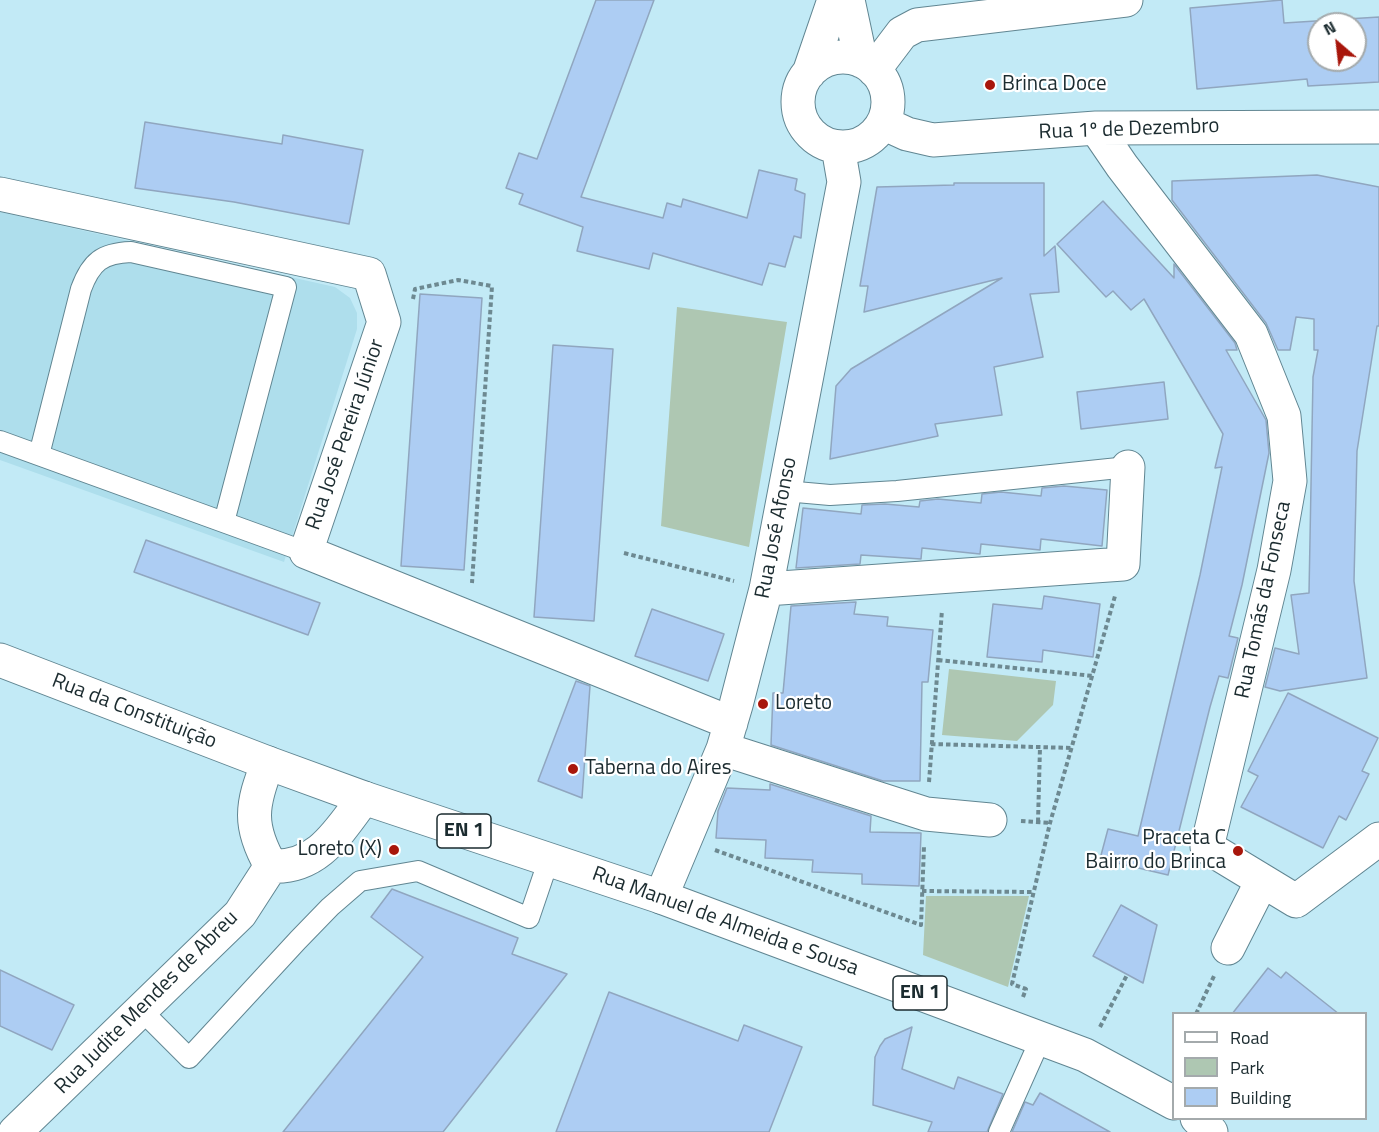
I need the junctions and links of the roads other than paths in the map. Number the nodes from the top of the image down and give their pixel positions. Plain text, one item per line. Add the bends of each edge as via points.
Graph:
1 (834, 0) edge
2 (848, 0) edge
3 (1126, 0) edge
4 (868, 65) junction
5 (809, 73) junction
6 (883, 123) junction
7 (1379, 127) edge
8 (1096, 128) junction
9 (838, 147) junction
10 (0, 194) edge
11 (0, 441) edge
12 (39, 455) junction
13 (1128, 467) joint
14 (785, 491) junction
15 (224, 522) junction
16 (306, 552) junction
17 (766, 589) junction
18 (0, 660) edge
19 (727, 736) junction
20 (268, 763) junction
21 (364, 798) junction
22 (990, 820) dead end
23 (1379, 839) edge
24 (549, 859) junction
25 (271, 866) junction
26 (1262, 881) junction
27 (661, 897) junction
28 (1228, 948) road end
29 (141, 1010) junction
30 (1026, 1033) junction
31 (50, 1098) junction
32 (1172, 1102) edge
33 (1198, 1120) edge
34 (15, 1132) edge
35 (38, 1132) edge
36 (999, 1132) edge
37 (1210, 1132) edge

1 - 5 street
2 - 4 street
3 - 4 street via 917,25
4 - 5 street via 843,57 824,61
4 - 6 street via 883,81 888,95
5 - 9 street via 798,104 801,120 810,133
6 - 8 street, Rua 1º de Dezembro via 933,140
6 - 9 street via 872,138 856,146
7 - 8 street, Rua 1º de Dezembro
8 - 26 street, Rua Tomás da Fonseca via 1251,334 1284,416 1290,482 1274,570 1207,847
9 - 14 street, Rua José Afonso via 844,182
10 - 16 street, Rua José Pereira Júnior via 369,274 384,321
11 - 12 lane
12 - 15 lane
12 - 15 lane via 81,289 93,265 105,256 131,252 285,287
13 - 14 lane via 897,491 830,495
13 - 17 street via 1123,564
14 - 17 street, Rua José Afonso
15 - 16 lane
16 - 19 street, Rua José Pereira Júnior via 470,618
17 - 19 street, Rua José Afonso
18 - 20 street, Rua da Constituição / EN 1
19 - 22 street, Rua José Pereira Júnior via 926,814
19 - 27 street, Rua José Afonso
20 - 21 street, Rua Manuel de Almeida e Sousa / EN 1
20 - 25 street via 253,810 259,846
21 - 24 street, Rua Manuel de Almeida e Sousa / EN 1
21 - 25 street via 328,845 306,861 286,867
23 - 26 street, Rua Tomás da Fonseca via 1296,901
24 - 27 street, Rua Manuel de Almeida e Sousa / EN 1
24 - 29 lane via 529,918 418,872 360,881 298,940 189,1058
25 - 29 street, Rua Judite Mendes de Abreu via 240,914
26 - 28 street
27 - 30 street, Rua Manuel de Almeida e Sousa / EN 1
29 - 31 street, Rua Judite Mendes de Abreu
30 - 32 street, Rua Manuel de Almeida e Sousa / EN 1 via 1085,1055
30 - 36 lane
31 - 34 street, Rua Judite Mendes de Abreu
31 - 35 street
33 - 37 street

